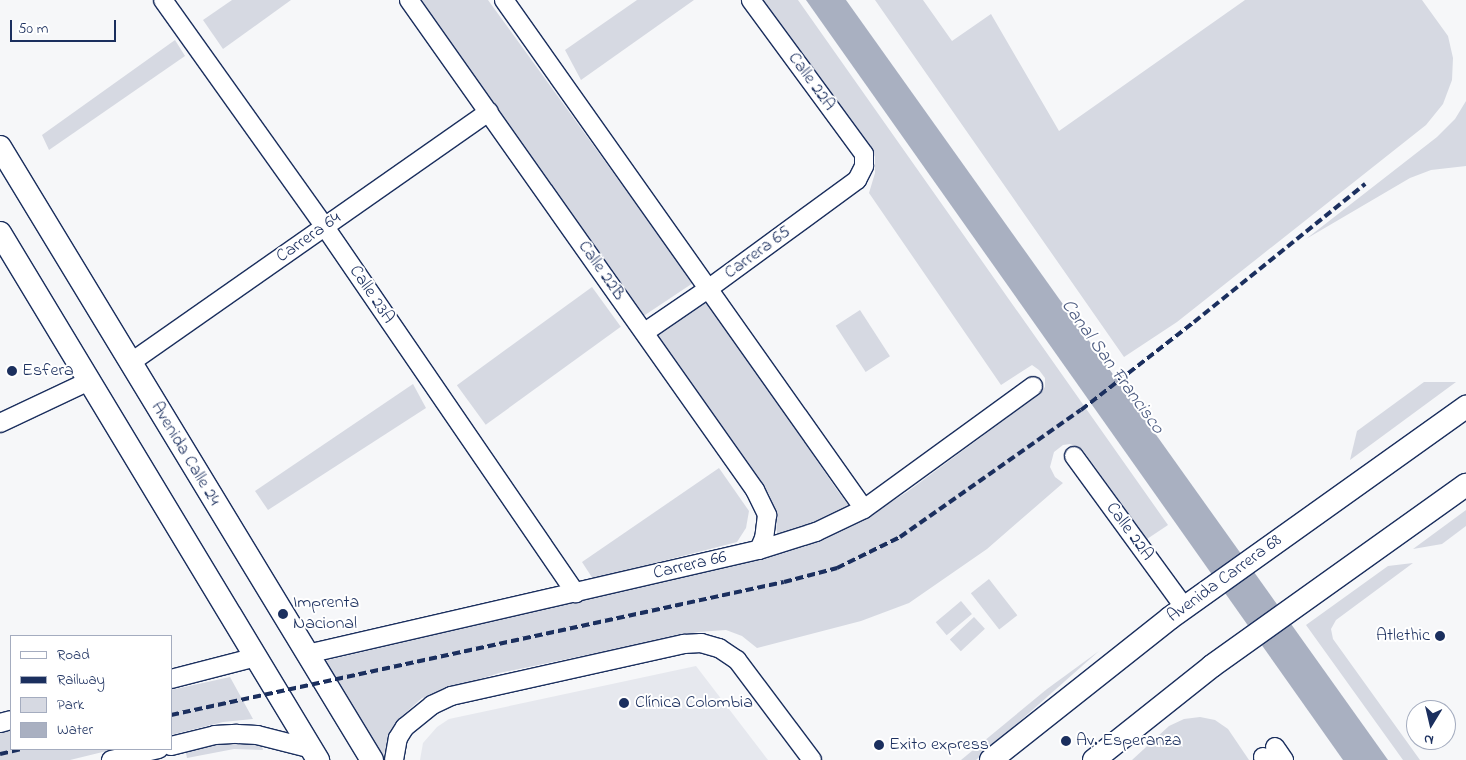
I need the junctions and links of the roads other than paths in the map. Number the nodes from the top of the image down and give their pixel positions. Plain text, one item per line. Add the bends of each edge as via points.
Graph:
1 (163, 0) edge
2 (408, 0) edge
3 (504, 0) edge
4 (751, 0) edge
5 (489, 112) junction
6 (0, 147) edge
7 (864, 166) joint
8 (324, 227) junction
9 (0, 233) edge
10 (708, 289) junction
11 (645, 332) junction
12 (130, 363) junction
13 (89, 381) junction
14 (1033, 386) dead end
15 (1466, 407) edge
16 (0, 424) edge
17 (1074, 456) dead end
18 (1466, 485) edge
19 (864, 509) junction
20 (759, 550) junction
21 (576, 592) junction
22 (1185, 608) junction
23 (308, 654) junction
24 (256, 656) junction
25 (172, 679) edge
26 (172, 746) edge
27 (154, 750) edge
28 (315, 755) edge
29 (111, 760) edge
30 (372, 760) edge
31 (394, 760) edge
32 (812, 760) edge
33 (991, 760) edge
34 (1094, 760) edge

1 - 8 street, Calle 23A
2 - 5 street, Calle 22B
3 - 10 street
4 - 7 street, Calle 22A via 864,154
5 - 8 street, Carrera 64
5 - 11 street, Calle 22B
6 - 12 main road, Avenida Calle 24
7 - 10 street, Carrera 65 via 857,180
8 - 12 street, Carrera 64
8 - 21 street, Calle 23A
9 - 13 main road
10 - 11 street, Carrera 65
10 - 19 street
11 - 20 street, Calle 22B via 764,506 767,525
12 - 23 main road, Avenida Calle 24
13 - 16 street
13 - 24 main road
14 - 19 street, Carrera 66
15 - 22 main road, Avenida Carrera 68
17 - 22 street, Calle 22A
18 - 34 main road via 1247,641
19 - 20 street, Carrera 66 via 816,532
20 - 21 street, Carrera 66
21 - 23 street, Carrera 66
22 - 33 main road, Avenida Carrera 68 via 1094,676
23 - 30 main road, Avenida Calle 24
24 - 25 street
24 - 28 main road
26 - 28 street via 215,735 257,735
27 - 29 street
31 - 32 street via 398,738 406,727 432,705 451,696 684,644 701,643 719,648 737,660

